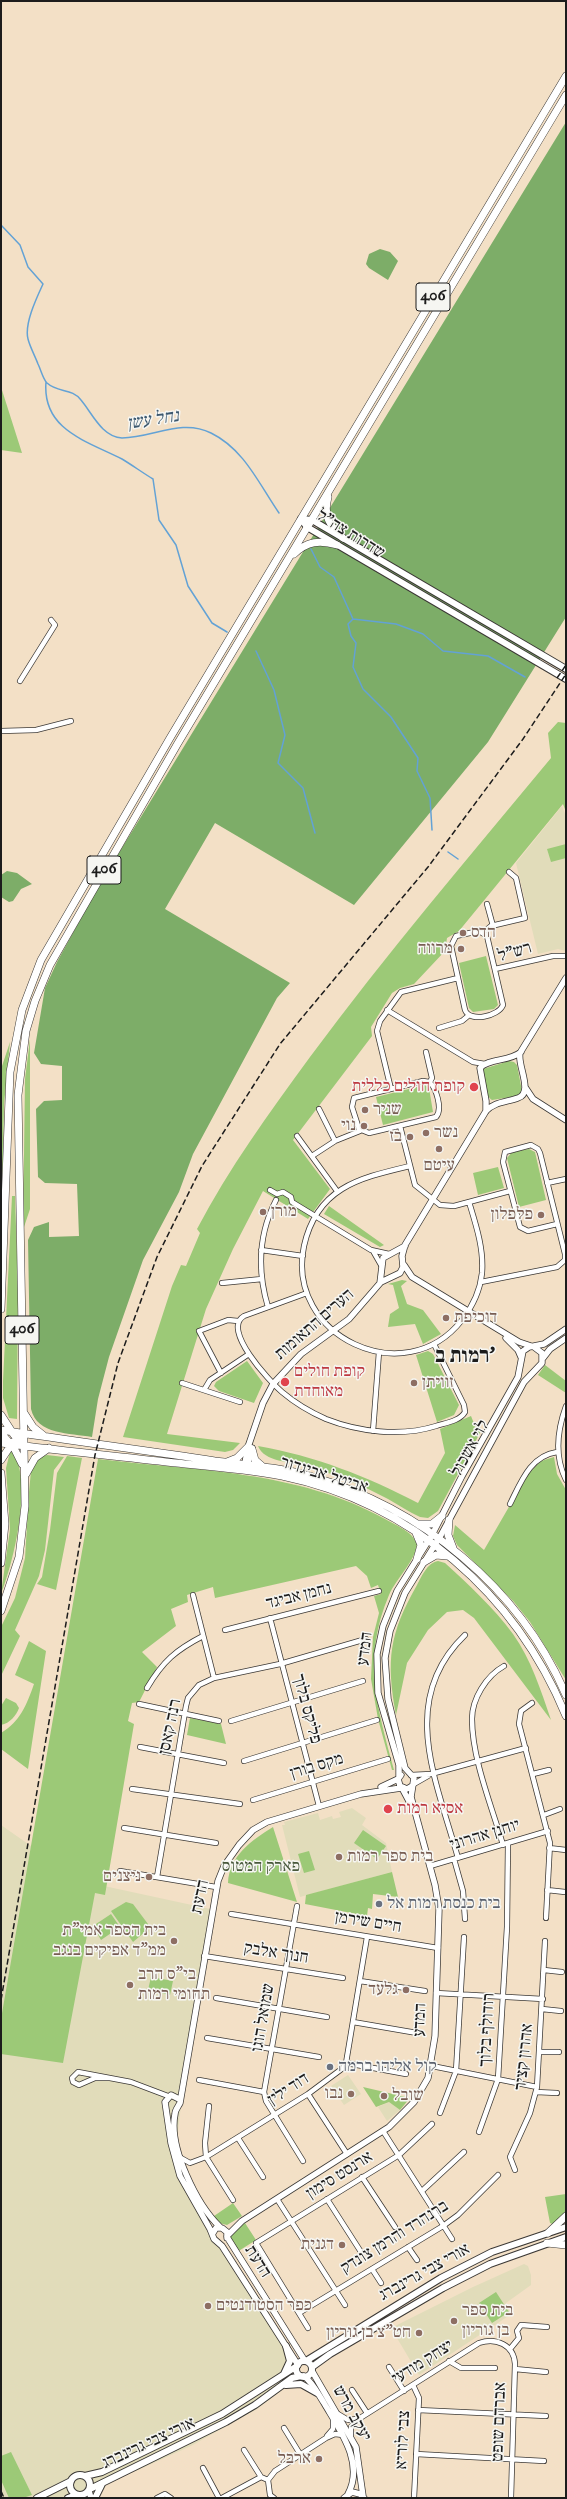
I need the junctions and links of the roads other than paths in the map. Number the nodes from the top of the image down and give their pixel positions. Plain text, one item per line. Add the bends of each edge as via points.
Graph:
1 (566, 76) edge
2 (566, 95) edge
3 (330, 489) junction
4 (302, 519) junction
5 (312, 520) junction
6 (307, 527) junction
7 (343, 538) junction
8 (337, 545) junction
9 (288, 560) junction
10 (51, 620) dead end
11 (566, 669) edge
12 (566, 679) edge
13 (20, 681) dead end
14 (71, 721) dead end
15 (1, 731) edge
16 (509, 872) dead end
17 (487, 904) dead end
18 (493, 926) junction
19 (484, 932) junction
20 (560, 956) junction
21 (566, 956) edge
22 (566, 962) edge
23 (495, 969) junction
24 (458, 978) junction
25 (565, 979) edge
26 (387, 1010) junction
27 (468, 1016) junction
28 (439, 1028) dead end
29 (426, 1052) dead end
30 (521, 1052) junction
31 (509, 1058) junction
32 (473, 1062) junction
33 (485, 1064) junction
34 (519, 1064) junction
35 (479, 1073) junction
36 (430, 1082) junction
37 (525, 1087) junction
38 (391, 1089) junction
39 (486, 1098) junction
40 (519, 1098) junction
41 (534, 1100) junction
42 (494, 1104) junction
43 (319, 1109) dead end
44 (486, 1111) junction
45 (566, 1120) edge
46 (400, 1126) junction
47 (360, 1131) junction
48 (297, 1136) dead end
49 (335, 1142) junction
50 (312, 1156) junction
51 (410, 1166) junction
52 (566, 1179) edge
53 (547, 1183) junction
54 (270, 1190) dead end
55 (337, 1191) junction
56 (510, 1191) junction
57 (276, 1200) dead end
58 (432, 1200) junction
59 (469, 1202) junction
60 (316, 1216) junction
61 (557, 1224) junction
62 (405, 1245) junction
63 (261, 1250) junction
64 (372, 1250) junction
65 (390, 1254) junction
66 (303, 1256) junction
67 (403, 1262) junction
68 (381, 1267) junction
69 (394, 1276) junction
70 (412, 1278) junction
71 (262, 1279) junction
72 (222, 1282) dead end
73 (481, 1282) junction
74 (379, 1285) junction
75 (307, 1293) junction
76 (268, 1307) junction
77 (1, 1309) edge
78 (468, 1312) junction
79 (238, 1321) junction
80 (494, 1327) junction
81 (566, 1329) edge
82 (334, 1332) junction
83 (566, 1338) edge
84 (434, 1344) junction
85 (533, 1346) junction
86 (379, 1352) junction
87 (249, 1354) junction
88 (543, 1358) junction
89 (521, 1359) junction
90 (535, 1368) junction
91 (221, 1373) junction
92 (182, 1383) dead end
93 (274, 1384) junction
94 (204, 1390) junction
95 (240, 1402) dead end
96 (566, 1406) edge
97 (23, 1414) junction
98 (1, 1415) edge
99 (11, 1431) junction
100 (373, 1431) junction
101 (24, 1433) junction
102 (2, 1436) edge
103 (45, 1436) junction
104 (14, 1442) junction
105 (24, 1446) junction
106 (49, 1448) junction
107 (250, 1448) junction
108 (557, 1452) junction
109 (1, 1460) edge
110 (225, 1462) junction
111 (246, 1467) junction
112 (263, 1467) junction
113 (24, 1474) junction
114 (1, 1475) edge
115 (566, 1480) edge
116 (510, 1504) dead end
117 (442, 1516) junction
118 (449, 1520) junction
119 (416, 1524) junction
120 (415, 1532) junction
121 (430, 1538) junction
122 (437, 1542) junction
123 (454, 1555) junction
124 (420, 1560) junction
125 (1, 1563) edge
126 (379, 1590) dead end
127 (193, 1595) dead end
128 (1, 1611) edge
129 (270, 1618) junction
130 (225, 1630) dead end
131 (465, 1635) dead end
132 (203, 1636) junction
133 (366, 1639) dead end
134 (280, 1664) junction
135 (504, 1666) dead end
136 (214, 1678) junction
137 (363, 1681) dead end
138 (147, 1688) dead end
139 (566, 1695) edge
140 (290, 1703) junction
141 (532, 1703) dead end
142 (139, 1704) dead end
143 (184, 1714) junction
144 (566, 1716) edge
145 (377, 1720) dead end
146 (219, 1721) dead end
147 (231, 1722) dead end
148 (302, 1743) junction
149 (140, 1747) dead end
150 (526, 1748) junction
151 (178, 1754) junction
152 (388, 1759) dead end
153 (244, 1761) dead end
154 (479, 1762) junction
155 (224, 1763) dead end
156 (549, 1770) dead end
157 (410, 1774) junction
158 (433, 1774) junction
159 (533, 1774) junction
160 (399, 1778) junction
161 (313, 1782) junction
162 (413, 1785) junction
163 (402, 1788) junction
164 (132, 1789) dead end
165 (371, 1791) junction
166 (170, 1795) junction
167 (253, 1800) dead end
168 (240, 1804) dead end
169 (319, 1806) junction
170 (560, 1810) dead end
171 (544, 1815) junction
172 (418, 1824) junction
173 (124, 1828) dead end
174 (548, 1831) junction
175 (163, 1834) junction
176 (216, 1843) dead end
177 (508, 1843) junction
178 (503, 1845) junction
179 (550, 1848) junction
180 (566, 1850) edge
181 (456, 1859) junction
182 (430, 1866) junction
183 (120, 1871) dead end
184 (157, 1877) junction
185 (216, 1887) junction
186 (547, 1890) junction
187 (565, 1892) edge
188 (297, 1906) dead end
189 (232, 1914) dead end
190 (546, 1918) dead end
191 (465, 1919) dead end
192 (293, 1924) junction
193 (367, 1936) junction
194 (464, 1937) dead end
195 (545, 1941) dead end
196 (438, 1948) junction
197 (204, 1956) junction
198 (286, 1969) junction
199 (544, 1970) junction
200 (562, 1972) dead end
201 (343, 1978) dead end
202 (360, 1981) junction
203 (425, 1992) dead end
204 (436, 1993) junction
205 (461, 1995) junction
206 (503, 1997) junction
207 (216, 1998) dead end
208 (543, 1999) junction
209 (280, 2009) junction
210 (542, 2010) junction
211 (561, 2010) dead end
212 (327, 2017) dead end
213 (353, 2022) junction
214 (416, 2033) dead end
215 (207, 2038) dead end
216 (272, 2049) junction
217 (541, 2052) junction
218 (559, 2052) dead end
219 (319, 2057) dead end
220 (346, 2063) junction
221 (432, 2066) junction
222 (456, 2071) junction
223 (406, 2074) dead end
224 (110, 2078) junction
225 (498, 2079) junction
226 (183, 2080) junction
227 (199, 2080) dead end
228 (537, 2090) junction
229 (264, 2092) junction
230 (308, 2094) junction
231 (557, 2094) dead end
232 (179, 2099) junction
233 (168, 2100) junction
234 (209, 2106) dead end
235 (176, 2109) junction
236 (440, 2113) dead end
237 (274, 2116) junction
238 (432, 2124) dead end
239 (383, 2131) junction
240 (479, 2132) dead end
241 (238, 2138) junction
242 (464, 2152) dead end
243 (348, 2154) junction
244 (399, 2155) junction
245 (206, 2157) junction
246 (181, 2158) junction
247 (303, 2161) dead end
248 (192, 2162) junction
249 (515, 2170) dead end
250 (186, 2173) junction
251 (498, 2175) dead end
252 (263, 2177) dead end
253 (362, 2178) junction
254 (422, 2191) junction
255 (277, 2199) junction
256 (327, 2199) junction
257 (233, 2200) dead end
258 (566, 2216) edge
259 (242, 2221) junction
260 (292, 2221) junction
261 (443, 2226) junction
262 (395, 2227) dead end
263 (566, 2227) edge
264 (221, 2228) junction
265 (213, 2233) junction
266 (548, 2233) junction
267 (227, 2237) junction
268 (566, 2237) edge
269 (452, 2239) dead end
270 (219, 2242) junction
271 (547, 2243) junction
272 (566, 2245) edge
273 (408, 2247) junction
274 (361, 2252) dead end
275 (417, 2260) dead end
276 (372, 2269) junction
277 (381, 2283) dead end
278 (336, 2290) junction
279 (346, 2305) dead end
280 (299, 2313) junction
281 (547, 2327) dead end
282 (308, 2328) dead end
283 (286, 2346) junction
284 (510, 2349) junction
285 (306, 2361) junction
286 (449, 2361) junction
287 (297, 2366) junction
288 (389, 2367) dead end
289 (495, 2368) dead end
290 (312, 2369) junction
291 (515, 2369) junction
292 (546, 2372) dead end
293 (303, 2376) junction
294 (280, 2378) junction
295 (413, 2385) junction
296 (281, 2387) junction
297 (352, 2390) dead end
298 (404, 2391) junction
299 (317, 2393) junction
300 (418, 2410) junction
301 (337, 2413) junction
302 (367, 2413) junction
303 (514, 2414) junction
304 (546, 2416) dead end
305 (332, 2417) junction
306 (361, 2418) junction
307 (284, 2428) dead end
308 (343, 2435) junction
309 (351, 2436) junction
310 (326, 2438) junction
311 (244, 2450) dead end
312 (300, 2454) junction
313 (416, 2454) junction
314 (512, 2459) junction
315 (544, 2460) dead end
316 (202, 2468) dead end
317 (85, 2476) junction
318 (261, 2477) junction
319 (106, 2480) junction
320 (268, 2480) junction
321 (71, 2482) junction
322 (90, 2490) junction
323 (78, 2496) edge
324 (346, 2496) edge
325 (270, 2497) edge
326 (363, 2497) edge
327 (37, 2498) edge
328 (68, 2498) edge
329 (91, 2498) edge
330 (95, 2498) edge
331 (156, 2498) edge
332 (171, 2498) edge
333 (219, 2498) edge
334 (222, 2498) edge
335 (414, 2498) edge
336 (511, 2498) edge

1 - 4 main road, 406
2 - 3 main road, 406
3 - 5 main road, 406
3 - 7 main road via 326,506 327,519 330,526
4 - 5 main road, שדרות צה"ל
4 - 6 main road, שדרות צה"ל
4 - 77 main road, 406 via 70,909 33,980 17,1028 10,1072
5 - 6 main road, 406
5 - 7 main road, שדרות צה"ל
6 - 8 main road, שדרות צה"ל
6 - 9 main road, 406
7 - 11 main road, שדרות צה"ל
8 - 9 main road via 324,541 310,543
8 - 12 main road, שדרות צה"ל
9 - 97 main road, 406 via 86,901 50,965 31,1012 18,1095
10 - 13 street via 55,625
14 - 15 street via 36,730
16 - 18 street via 516,878 525,918
17 - 18 street
18 - 19 street
19 - 23 street
19 - 24 street via 460,935 452,941 450,948
20 - 21 street, רש"ל
20 - 22 street, רש"ל
20 - 23 street, רש"ל
23 - 27 street, רש"ל via 502,1008 498,1012 476,1018
24 - 26 street via 402,991
24 - 27 street
25 - 30 street
26 - 32 street
26 - 38 street via 377,1033
27 - 28 street via 461,1022
29 - 36 street via 432,1078
30 - 31 street
30 - 34 street
31 - 33 street
31 - 34 street
32 - 33 street
32 - 35 street
33 - 35 street
34 - 37 street
35 - 39 street
36 - 38 street via 424,1081
36 - 46 street via 439,1108 438,1115 432,1119
37 - 40 street via 524,1094
37 - 41 street
38 - 47 street via 354,1099 352,1107
39 - 42 street
39 - 44 street
40 - 41 street
40 - 42 street
41 - 45 street
42 - 44 street
43 - 49 street
44 - 58 street
46 - 47 street via 369,1133
46 - 51 street
47 - 49 street
48 - 50 street
49 - 50 street
50 - 55 street
51 - 55 street via 362,1178
51 - 58 street via 417,1187
52 - 53 street
53 - 56 street via 538,1149 534,1145 527,1145 509,1150 503,1156
53 - 61 street
54 - 60 street via 277,1194 283,1192 292,1197 292,1202
55 - 60 street
56 - 59 street
56 - 61 street via 517,1221 522,1229 530,1231
57 - 63 street via 266,1221
58 - 59 street via 446,1207
58 - 62 street
59 - 73 street via 481,1249
60 - 64 street
60 - 66 street via 305,1240
61 - 73 street via 565,1256 562,1265 506,1279
62 - 65 street
62 - 67 street
63 - 66 street
63 - 71 street
64 - 65 street
64 - 68 street
65 - 67 street
65 - 68 street via 383,1258
66 - 75 street via 303,1276
67 - 69 street via 401,1272
67 - 70 street
68 - 69 street
68 - 74 street
69 - 70 street
69 - 74 street
70 - 78 street
71 - 72 street
71 - 76 street
73 - 78 street
74 - 82 street, הערים התאומות
75 - 76 street
75 - 82 street via 316,1311
76 - 79 street
78 - 80 street
78 - 84 street via 451,1332
79 - 87 street via 238,1332
79 - 91 street via 228,1320 199,1331
80 - 85 street via 520,1343
80 - 89 street via 513,1344
81 - 85 street via 547,1342
82 - 86 street via 360,1348
82 - 93 street, הערים התאומות via 301,1354
83 - 88 street via 550,1349
84 - 86 street via 405,1353
84 - 100 street via 464,1405 463,1414 431,1428 403,1432
85 - 88 street via 541,1351
85 - 89 street via 525,1349
86 - 100 street
87 - 91 street
87 - 93 street
88 - 90 street via 541,1364
89 - 90 street via 527,1367
89 - 117 street, לוי אשכול via 518,1377
90 - 118 street, לוי אשכול via 522,1386
91 - 94 street via 210,1380
92 - 94 street
93 - 100 street via 302,1407 325,1418 350,1427
93 - 107 street, הערים התאומות via 263,1403
94 - 95 street
96 - 108 street
97 - 99 main road
97 - 101 main road, 406
97 - 103 main road via 33,1427
98 - 99 main road
99 - 101 main road, אביטל אביגדור
99 - 102 main road
99 - 104 main road
101 - 103 main road, אביטל אביגדור
101 - 104 main road
101 - 105 main road, 406
102 - 104 main road
103 - 110 main road, אביטל אביגדור
104 - 105 main road, אביטל אביגדור
104 - 109 main road
104 - 113 main road
105 - 106 main road, אביטל אביגדור
105 - 113 main road, 406
106 - 111 main road, אביטל אביגדור
106 - 113 main road via 35,1458
107 - 110 main road via 237,1458
107 - 111 street, הערים התאומות
107 - 112 main road via 255,1460
108 - 115 street
108 - 116 street via 543,1456 534,1463 525,1474
110 - 111 main road, אביטל אביגדור
111 - 112 main road, אביטל אביגדור
111 - 120 main road, אביטל אביגדור via 332,1490 372,1506
112 - 119 main road, אביטל אביגדור via 336,1484 376,1501
113 - 128 main road, 406 via 25,1506 19,1557
114 - 125 main road via 5,1524
117 - 119 main road via 430,1524
117 - 121 street, לוי אשכול
118 - 122 street, לוי אשכול
118 - 123 main road via 448,1538
119 - 121 main road, אביטל אביגדור
120 - 121 main road, אביטל אביגדור
120 - 124 main road via 421,1545
121 - 122 main road, אביטל אביגדור
121 - 124 street, המדע
122 - 123 main road, אביטל אביגדור
122 - 124 street, המדע
123 - 124 main road via 437,1555
123 - 139 main road, אביטל אביגדור via 486,1577 519,1615 554,1669
123 - 144 main road, אביטל אביגדור via 518,1627 545,1670
124 - 157 street, המדע via 397,1610 385,1658 389,1707
124 - 160 street, המדע via 390,1606 378,1654 378,1693 399,1765
126 - 129 street, נחמן אביגד
127 - 132 street
129 - 130 street, נחמן אביגד
129 - 134 street, פליקס בלוך
131 - 158 street via 444,1662 429,1693 426,1735
132 - 136 street
132 - 138 street via 172,1654 159,1667
133 - 134 street, רנה קאסן
134 - 136 street, רנה קאסן
134 - 140 street, פליקס בלוך
135 - 154 street via 490,1676 474,1703 473,1728
136 - 143 street, רנה קאסן via 199,1685 188,1698
137 - 140 street
140 - 147 street
140 - 148 street, פליקס בלוך
141 - 150 street via 521,1712 519,1718
142 - 143 street
143 - 146 street
143 - 151 street, רנה קאסן
145 - 148 street
148 - 153 street
148 - 161 street, פליקס בלוך
149 - 151 street
150 - 154 street
150 - 159 street
151 - 155 street
151 - 166 street, רנה קאסן
152 - 161 street, מקס בורן
154 - 158 street
154 - 178 street
156 - 159 street
157 - 158 street
157 - 160 street, הדעת via 404,1773
157 - 162 street, המדע
158 - 162 street
158 - 181 street
159 - 171 street
160 - 163 street, המדע
160 - 165 street, הדעת
161 - 167 street, מקס בורן
161 - 169 street, פליקס בלוך
162 - 163 street, הדעת
162 - 172 street, המדע via 411,1797
163 - 165 street, הדעת
163 - 172 street, המדע
164 - 166 street
165 - 169 street, הדעת
166 - 168 street
166 - 175 street, רנה קאסן
169 - 185 street, הדעת via 267,1822 254,1830 228,1858
170 - 171 street
171 - 174 street
172 - 182 street, המדע
173 - 175 street
174 - 177 street, יוחנן אהרוני
174 - 179 street
175 - 176 street
175 - 184 street, רנה קאסן
177 - 178 street, יוחנן אהרוני
177 - 206 street, רודולף בלוך
178 - 181 street, יוחנן אהרוני
179 - 180 street
179 - 186 street
181 - 182 street, יוחנן אהרוני
181 - 191 street via 463,1891
182 - 196 street, המדע via 439,1909
183 - 184 street
184 - 185 street
185 - 197 street, הדעת
186 - 187 street
186 - 190 street
188 - 192 street, שמואל הוגו
189 - 192 street, חיים שירמן
192 - 193 street, חיים שירמן
192 - 198 street, שמואל הוגו
193 - 196 street, חיים שירמן
193 - 202 street
194 - 205 street
195 - 199 street, אהרון קציר
196 - 204 street, המדע
197 - 198 street, חנוך אלבק
197 - 226 street, הדעת
198 - 201 street, חנוך אלבק
198 - 209 street, שמואל הוגו
199 - 200 street
199 - 208 street, אהרון קציר
202 - 203 street
202 - 213 street
204 - 205 street
204 - 221 street, המדע
205 - 206 street
205 - 222 street
206 - 208 street
206 - 225 street, רודולף בלוך
207 - 209 street
208 - 210 street, אהרון קציר
209 - 212 street
209 - 216 street, שמואל הוגו
210 - 211 street
210 - 217 street, אהרון קציר
213 - 214 street
213 - 220 street
215 - 216 street
216 - 219 street
216 - 229 street, שמואל הוגו
217 - 218 street
217 - 228 street, אהרון קציר
220 - 223 street
220 - 230 street, דוד ילין via 339,2074
221 - 222 street
221 - 239 street, המדע via 416,2100
222 - 225 street
222 - 236 street
224 - 224 street via 78,2072 72,2078 75,2084 79,2085 95,2078
224 - 233 street via 136,2083
225 - 228 street
225 - 240 street, רודולף בלוך
226 - 232 street, הדעת
226 - 233 street, הדעת
227 - 229 street
228 - 231 street
228 - 249 street, אהרון קציר via 530,2113 510,2157
229 - 237 street
230 - 237 street, דוד ילין
230 - 243 street
232 - 233 street
232 - 235 street, הדעת via 180,2103
233 - 235 street via 170,2109
233 - 265 street via 171,2143 180,2176
234 - 245 street
235 - 246 street via 174,2126
237 - 241 street, דוד ילין
237 - 247 street
238 - 244 street, ארנסט סימון
239 - 243 street, המדע
239 - 244 street
241 - 245 street, דוד ילין
241 - 252 street
242 - 254 street
243 - 255 street, המדע
244 - 253 street, ארנסט סימון
244 - 254 street
245 - 248 street, דוד ילין
245 - 257 street
246 - 248 street via 186,2162
246 - 250 street
248 - 250 street
250 - 264 street via 202,2202
251 - 261 street, ברנהרד והרמן צונדק via 458,2215
253 - 256 street, ארנסט סימון
253 - 262 street
254 - 261 street
255 - 259 street, המדע
255 - 260 street
256 - 260 street, ארנסט סימון
256 - 274 street
258 - 266 main road
259 - 264 street, המדע
259 - 267 street, המדע
260 - 278 street
260 - 280 street, ארנסט סימון via 256,2243
261 - 269 street
261 - 273 street, ברנהרד והרמן צונדק
263 - 266 main road, אורי צבי גרינברג
264 - 265 street
264 - 267 street via 226,2230
265 - 270 street via 214,2239
266 - 285 main road, אורי צבי גרינברג via 492,2252 441,2278
267 - 270 street via 223,2242
267 - 285 street, הדעת
268 - 271 main road, אורי צבי גרינברג
270 - 283 street, הדעת
271 - 272 main road
271 - 290 main road, אורי צבי גרינברג via 490,2264 443,2288 330,2354
273 - 275 street
273 - 276 street, ברנהרד והרמן צונדק
276 - 277 street
276 - 278 street, ברנהרד והרמן צונדק
278 - 279 street
278 - 280 street, ברנהרד והרמן צונדק
280 - 282 street
281 - 284 street via 521,2326 517,2331 519,2338
283 - 287 street, הדעת
283 - 294 main road via 290,2363
284 - 286 street, יצחק מודעי via 502,2343 487,2340
284 - 291 street, אברהם שופט via 515,2359
285 - 287 main road
285 - 290 main road
286 - 289 street via 461,2368
286 - 295 street, יצחק מודעי
287 - 293 main road via 298,2373
287 - 294 main road, אורי צבי גרינברג
288 - 298 street
290 - 293 main road via 308,2376
290 - 301 street, יעקב מרש
291 - 292 street
291 - 303 street, אברהם שופט
293 - 296 main road, אורי צבי גרינברג via 295,2377
293 - 299 street, יעקב מרש
294 - 317 main road, אורי צבי גרינברג via 228,2411 179,2437 102,2472
295 - 298 street, יצחק מודעי
295 - 300 street, צבי לוריא via 419,2398
296 - 299 main road via 298,2383
296 - 319 main road, אורי צבי גרינברג via 226,2422
297 - 302 street
298 - 302 street, יצחק מודעי
299 - 305 street, יעקב מרש
300 - 303 street
300 - 313 street, צבי לוריא
301 - 306 street via 348,2420
301 - 309 street, יעקב מרש
302 - 306 street, יצחק מודעי
303 - 304 street
303 - 314 street, אברהם שופט
305 - 308 street, יעקב מרש
305 - 310 street via 333,2429
306 - 309 street, יצחק מודעי via 352,2425
307 - 312 street
308 - 310 street via 335,2434
308 - 324 street, יעקב מרש via 353,2464 352,2483
309 - 326 street, יעקב מרש via 358,2458
310 - 312 street
311 - 318 street
312 - 320 street via 274,2471
313 - 314 street
313 - 335 street, צבי לוריא
314 - 315 street
314 - 336 street, אברהם שופט
316 - 333 street
317 - 321 main road via 77,2476
317 - 322 main road via 90,2482
318 - 320 street
318 - 334 street
319 - 322 main road, אורי צבי גרינברג
319 - 330 main road via 99,2487
320 - 325 street
321 - 323 main road via 70,2489
321 - 327 main road
322 - 323 main road
322 - 329 street
323 - 328 main road
324 - 326 street via 356,2492
331 - 332 street via 165,2494

